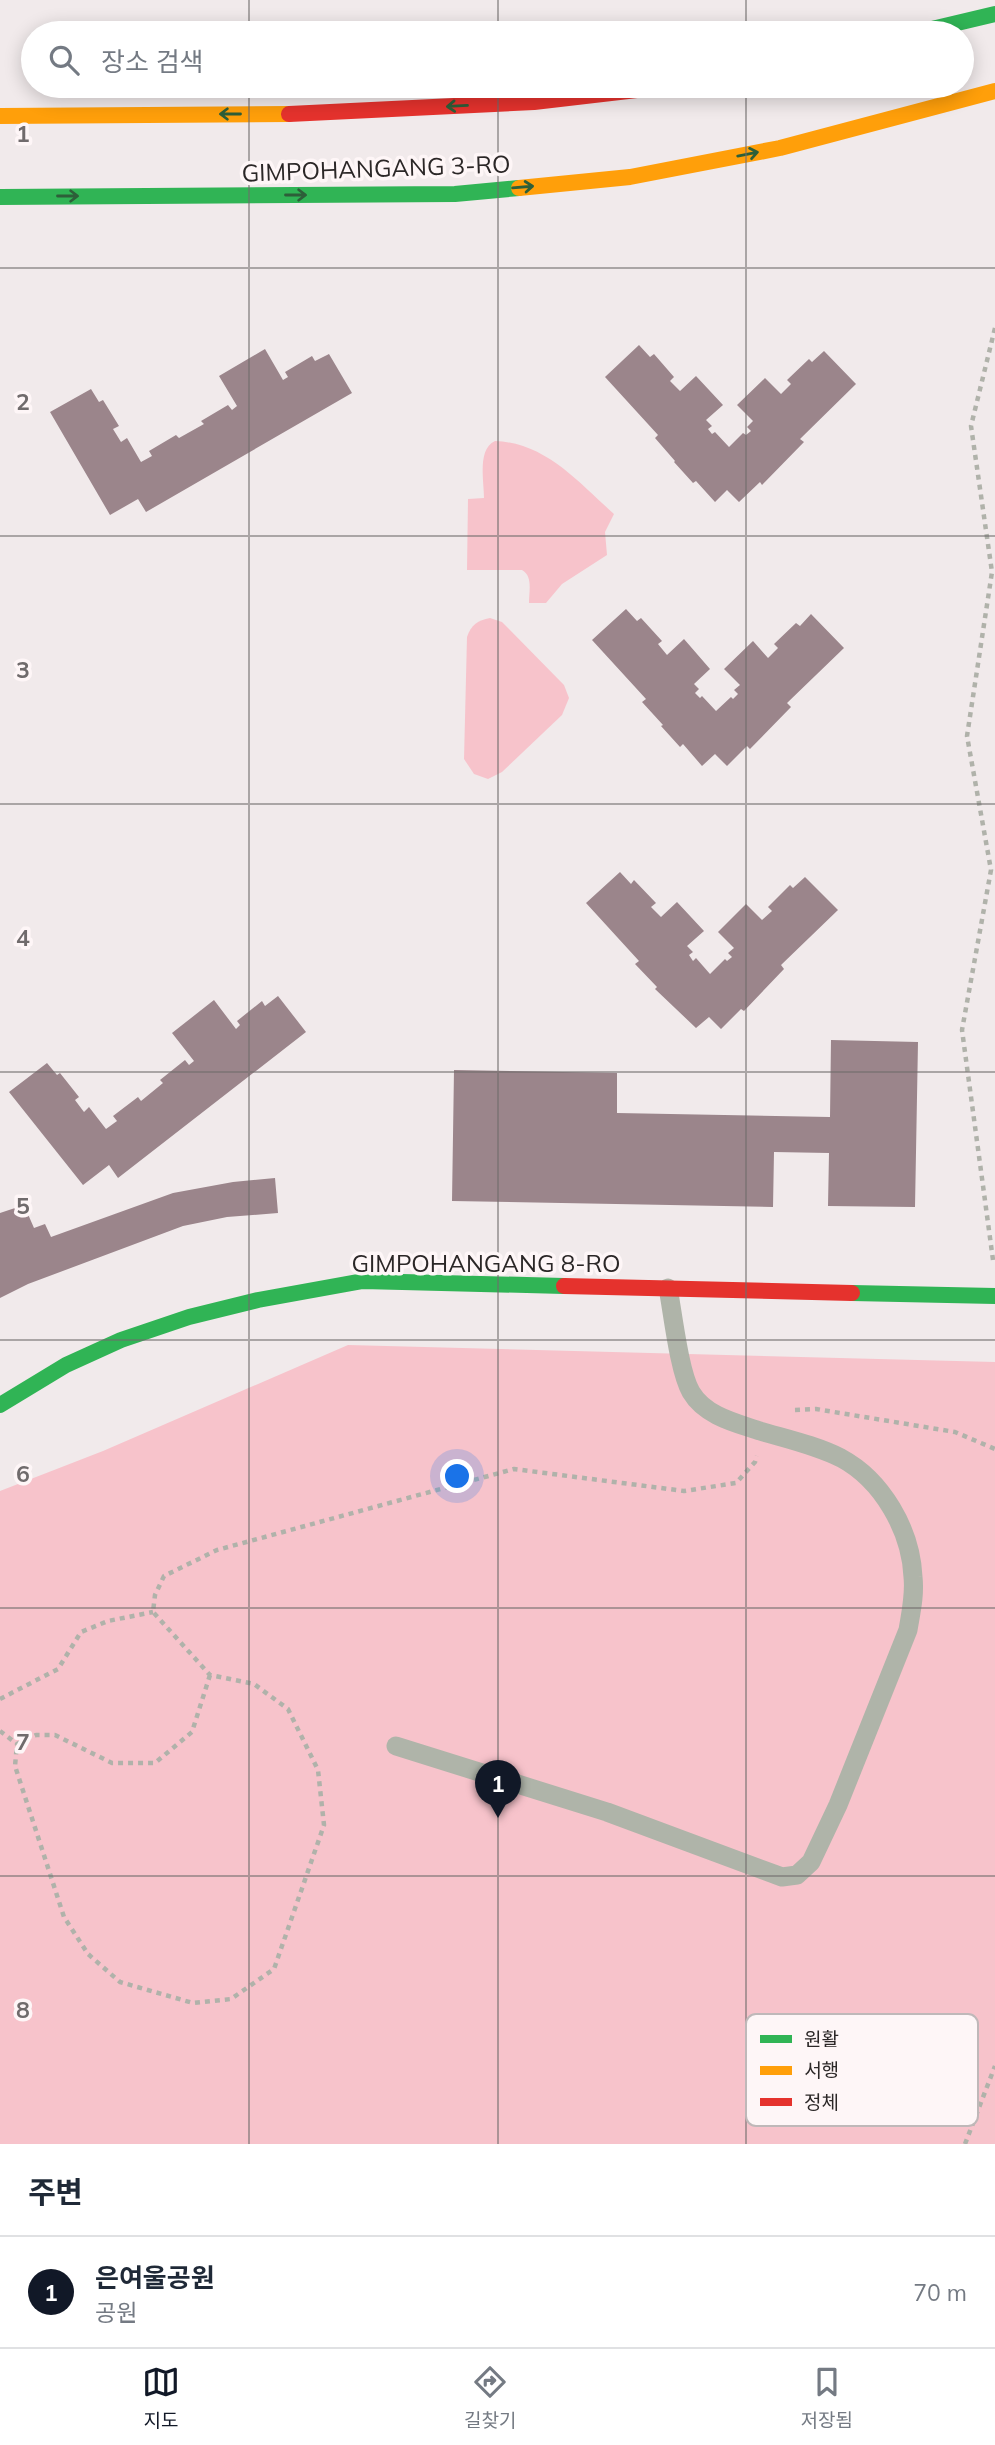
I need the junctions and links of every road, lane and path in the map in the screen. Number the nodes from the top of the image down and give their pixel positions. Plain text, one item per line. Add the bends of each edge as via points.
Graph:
1 (995, 15) edge
2 (968, 21) edge
3 (995, 92) edge
4 (974, 97) edge
5 (568, 98) edge
6 (972, 98) edge
7 (0, 116) edge
8 (0, 197) edge
9 (995, 328) edge
10 (993, 1263) dead end
11 (668, 1288) junction
12 (995, 1296) edge
13 (0, 1405) edge
14 (766, 1433) junction
15 (995, 1449) edge
16 (153, 1612) junction
17 (210, 1675) junction
18 (0, 1699) edge
19 (0, 1731) edge
20 (17, 1744) junction
21 (396, 1745) dead end
22 (995, 2066) edge
23 (978, 2110) edge
24 (972, 2126) edge
25 (965, 2144) edge

1 - 2 street
4 -> 3 street, GIMPOHANGANG 3-RO
5 -> 7 street via 315,114
8 -> 6 street, GIMPOHANGANG 3-RO via 455,194 630,177 780,148
9 - 10 path via 971,426 992,572 967,736 991,870 962,1030
11 - 12 street, GIMPOHANGANG 8-RO
11 - 13 street, GIMPOHANGANG 8-RO via 363,1281 261,1298 161,1325 88,1354
11 - 14 lane via 691,1393 725,1420
14 - 15 path via 774,1412 816,1409 955,1432
14 - 16 path via 755,1462 736,1483 684,1491 514,1468 217,1550 164,1576
14 - 21 lane via 814,1447 863,1474 899,1522 914,1575 908,1630 895,1667 811,1863 797,1875 782,1877 607,1812
16 - 17 path
16 - 18 path via 81,1632 58,1669
17 - 20 path via 192,1732 155,1763 112,1763 55,1735 36,1735
17 - 20 path via 254,1684 288,1709 318,1770 324,1825 274,1969 231,1998 193,2003 120,1982 88,1954 64,1917 15,1766
19 - 20 path
22 - 23 path
24 - 25 path

